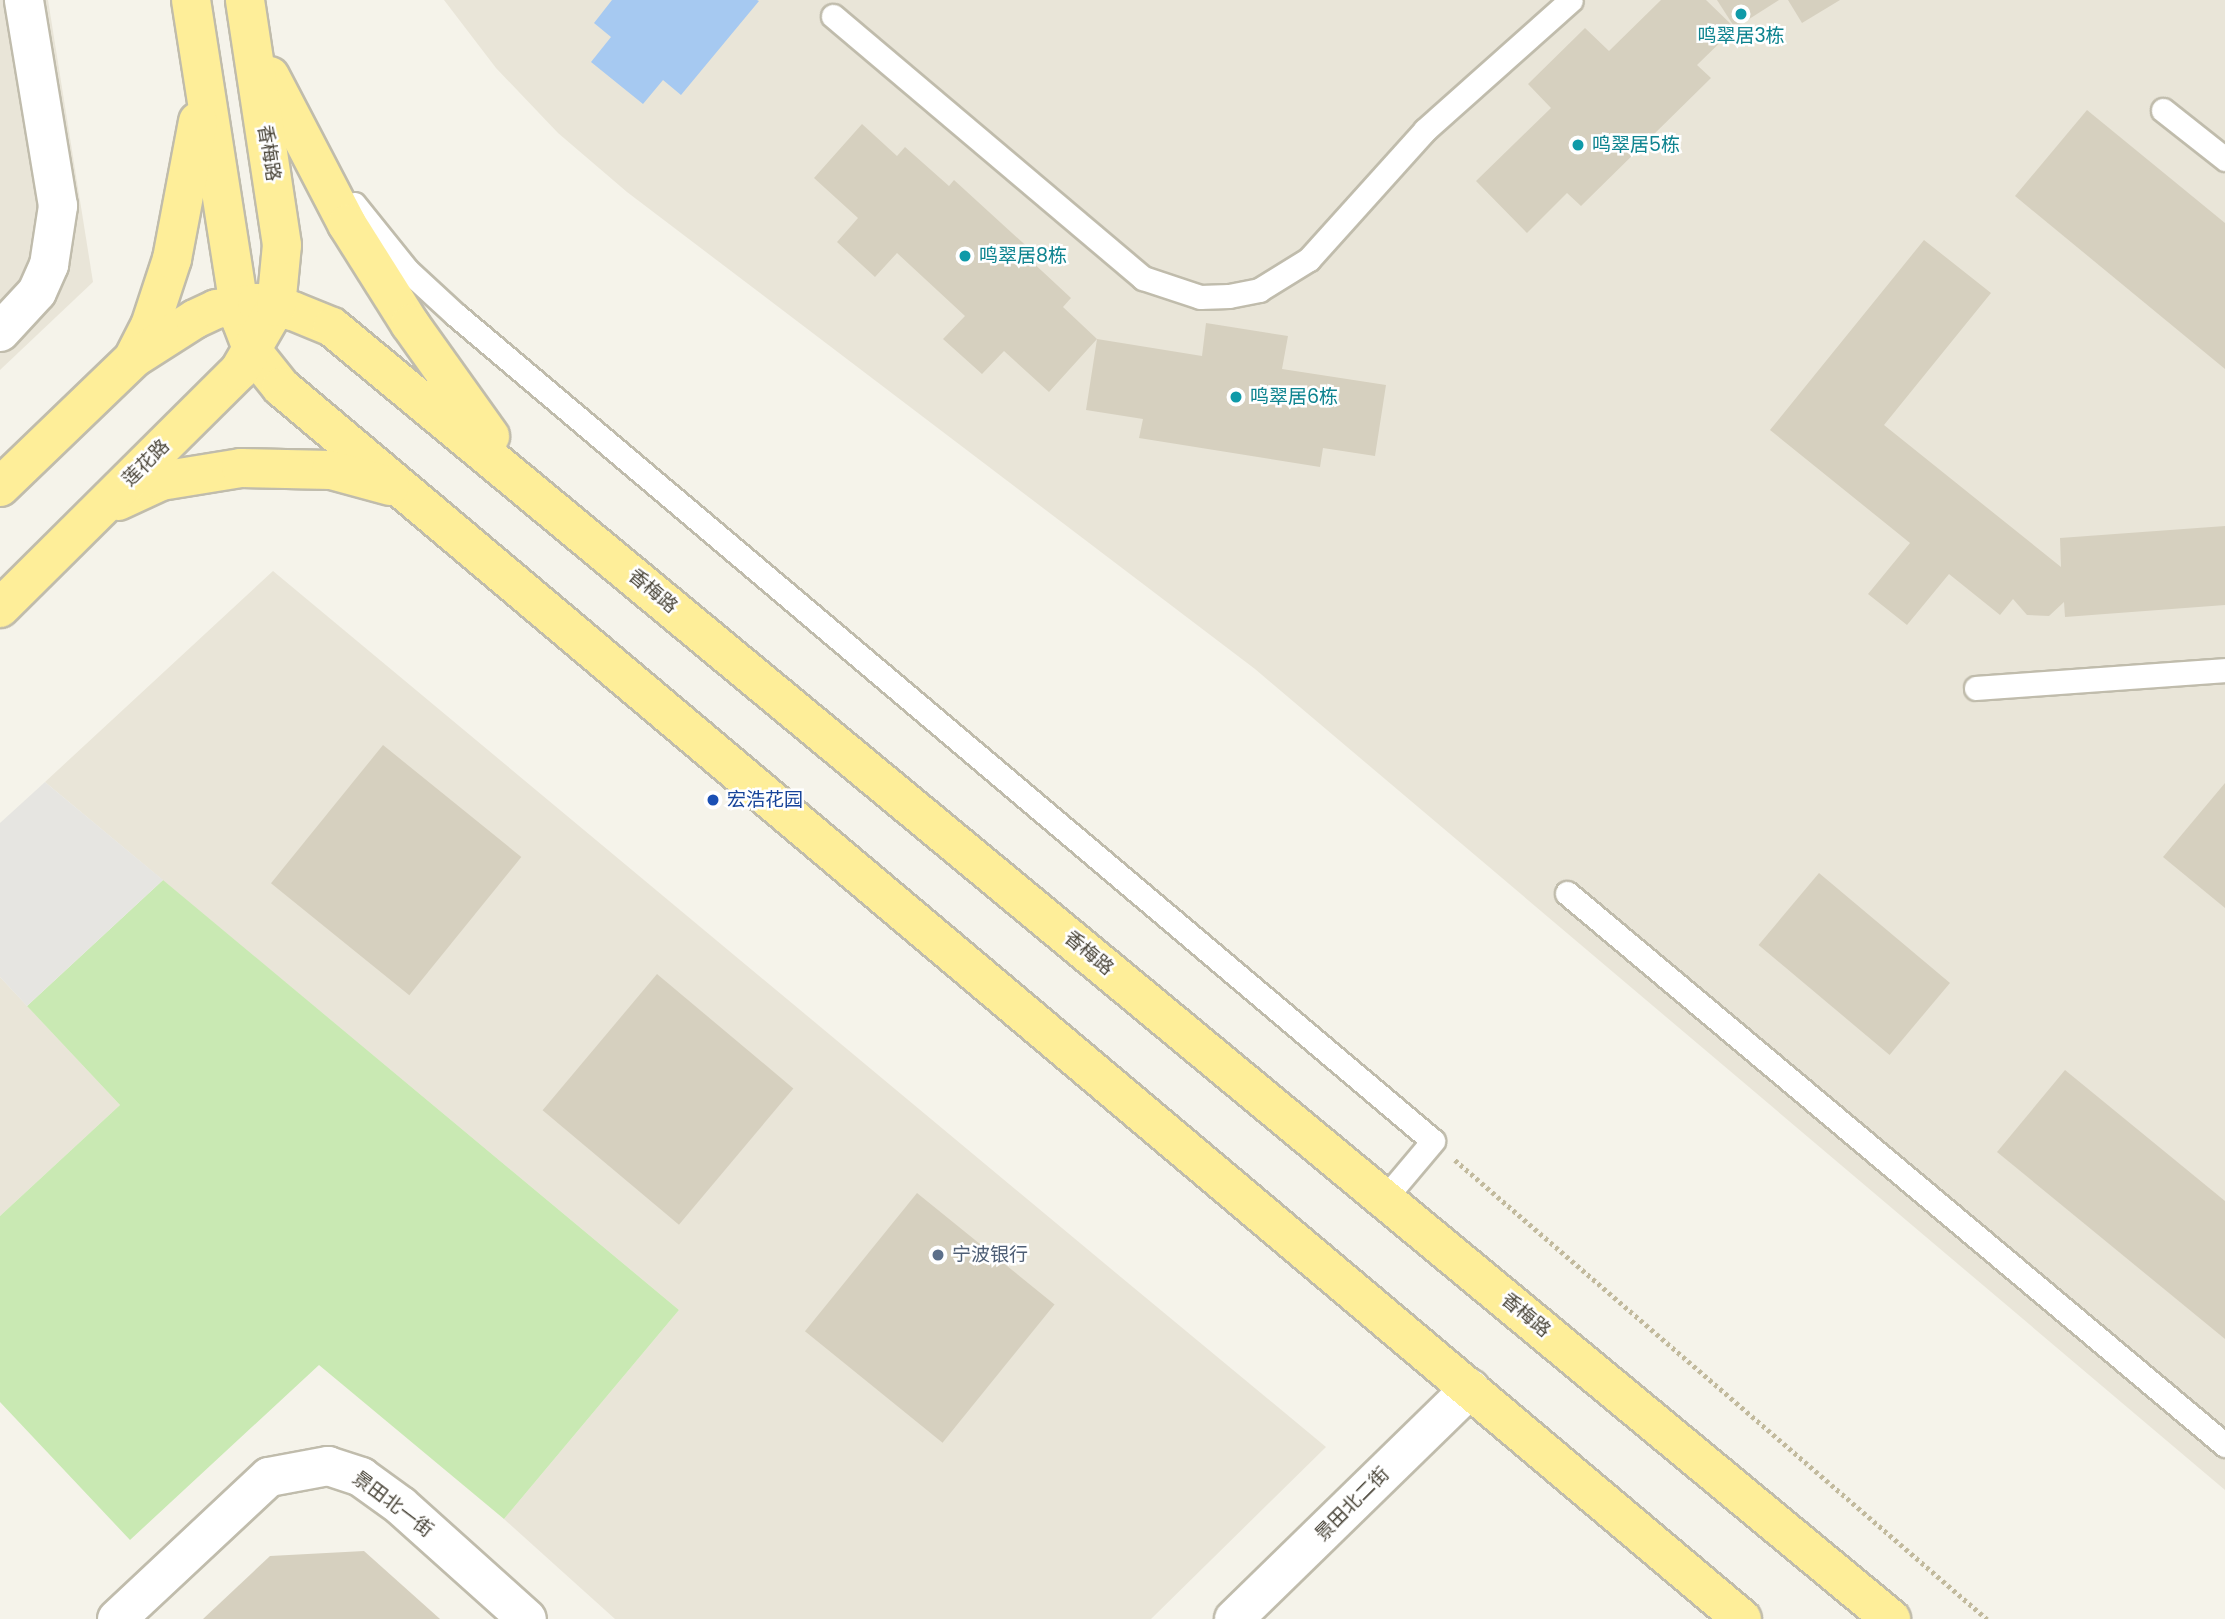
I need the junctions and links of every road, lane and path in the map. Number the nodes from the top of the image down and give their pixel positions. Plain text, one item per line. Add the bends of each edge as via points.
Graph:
1 (24, 0) edge
2 (191, 0) edge
3 (1571, 0) edge
4 (246, 3) edge
5 (833, 16) dead end
6 (263, 60) junction
7 (202, 74) junction
8 (2163, 110) dead end
9 (2225, 159) edge
10 (239, 304) junction
11 (276, 307) junction
12 (0, 331) edge
13 (253, 352) junction
14 (134, 358) junction
15 (0, 487) edge
16 (409, 495) junction
17 (543, 499) junction
18 (82, 526) junction
19 (0, 608) edge
20 (2225, 670) edge
21 (1976, 688) dead end
22 (1567, 893) dead end
23 (1433, 1141) junction
24 (1385, 1198) junction
25 (1470, 1389) junction
26 (2225, 1445) edge
27 (117, 1619) edge
28 (527, 1619) edge
29 (1234, 1619) edge
30 (1742, 1619) edge
31 (1891, 1619) edge
32 (1987, 1619) edge

1 - 12 street via 58,206 49,265 41,284
2 - 7 main road
3 - 5 lane via 1425,130 1309,260 1259,290 1229,296 1200,296 1143,278
4 - 6 main road
4 - 11 main road, 香梅路 via 282,246
6 - 17 main road via 324,184 411,324 482,426
6 - 23 lane via 303,132 407,270
7 - 10 main road
7 - 14 main road via 182,220 150,326
8 - 9 lane
10 - 11 main road, 香梅路
10 - 13 main road
10 - 14 main road via 175,329
11 - 13 main road, 莲花路
11 - 17 main road, 香梅路 via 317,321 352,341
13 - 16 main road via 296,401
13 - 18 main road, 莲花路
14 - 15 main road
16 - 18 main road via 331,470 241,468 161,481 125,497
16 - 25 main road
17 - 24 main road, 香梅路
18 - 19 main road, 莲花路
20 - 21 lane
22 - 26 lane
23 - 24 lane
23 - 32 path
24 - 31 main road, 香梅路
25 - 29 street, 景田北二街
25 - 30 main road
27 - 28 street, 景田北一街 via 269,1477 328,1466 361,1477 401,1506

